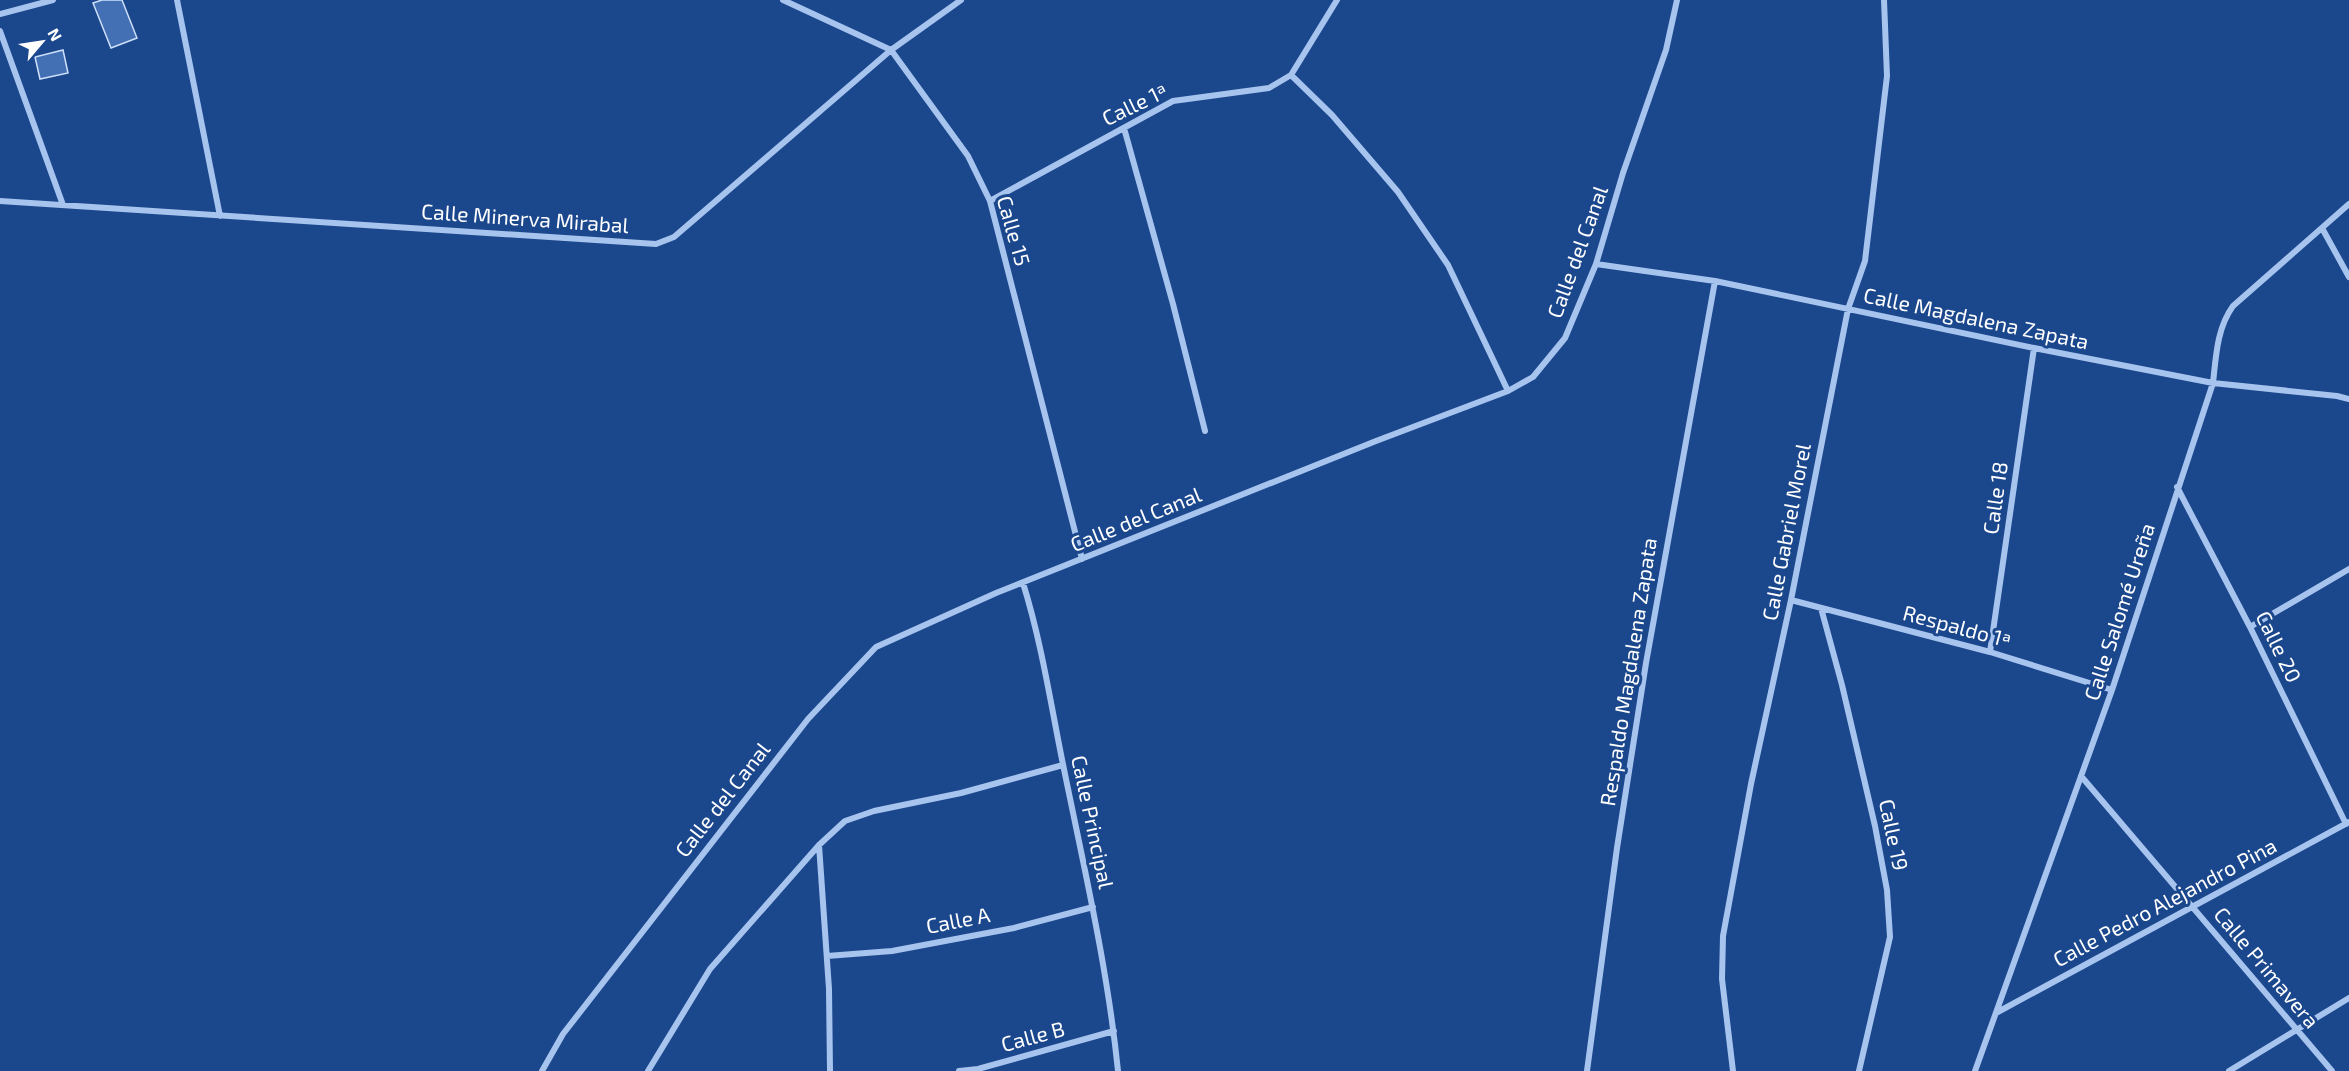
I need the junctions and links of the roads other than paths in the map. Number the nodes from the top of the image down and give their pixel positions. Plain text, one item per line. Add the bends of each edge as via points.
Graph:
1 (53, 0) edge
2 (177, 0) edge
3 (783, 0) edge
4 (1337, 0) edge
5 (1677, 0) edge
6 (1884, 0) edge
7 (957, 1) edge
8 (0, 14) edge
9 (0, 31) edge
10 (891, 50) junction
11 (1291, 75) junction
12 (1124, 128) junction
13 (0, 201) edge
14 (990, 201) junction
15 (2349, 204) edge
16 (63, 205) junction
17 (220, 216) junction
18 (2322, 228) junction
19 (1596, 264) junction
20 (2349, 277) edge
21 (1715, 281) junction
22 (1848, 309) junction
23 (2034, 348) junction
24 (2213, 383) junction
25 (1508, 392) junction
26 (2349, 399) edge
27 (1205, 431) dead end
28 (2178, 487) junction
29 (1082, 559) junction
30 (2349, 569) edge
31 (1023, 583) junction
32 (1791, 600) junction
33 (1821, 608) junction
34 (2250, 627) junction
35 (1990, 652) junction
36 (2112, 690) junction
37 (1063, 765) junction
38 (2081, 776) junction
39 (2347, 823) edge
40 (819, 844) junction
41 (1093, 907) junction
42 (2194, 907) junction
43 (827, 956) junction
44 (2349, 998) edge
45 (1996, 1013) junction
46 (2297, 1029) junction
47 (1114, 1031) junction
48 (542, 1071) edge
49 (648, 1071) edge
50 (830, 1071) edge
51 (959, 1071) edge
52 (1118, 1071) edge
53 (1587, 1071) edge
54 (1733, 1071) edge
55 (1859, 1071) edge
56 (1975, 1071) edge
57 (2229, 1071) edge
58 (2332, 1071) edge

1 - 8 street
2 - 17 street
3 - 10 street, Calle 15
4 - 11 street
5 - 19 street, Calle del Canal via 1666,50
6 - 22 street, Calle Gabriel Morel via 1887,76 1874,194 1865,261
7 - 10 street, Calle Minerva Mirabal
9 - 16 street
10 - 14 street, Calle 15 via 968,156
10 - 17 street, Calle Minerva Mirabal via 675,237 656,244
11 - 12 street, Calle 1ª via 1269,88 1173,101
11 - 25 street via 1332,115 1398,192 1448,265
12 - 14 street, Calle 1ª
12 - 27 street
13 - 16 street, Calle Minerva Mirabal
14 - 29 street, Calle 15
15 - 18 street, Calle Salomé Ureña
16 - 17 street, Calle Minerva Mirabal
18 - 20 street
18 - 24 street, Calle Salomé Ureña via 2233,306 2220,332
19 - 21 street, Calle Magdalena Zapata
19 - 25 street, Calle del Canal via 1564,338 1533,377
21 - 22 street, Calle Magdalena Zapata
21 - 53 street, Respaldo Magdalena Zapata via 1646,663
22 - 23 street, Calle Magdalena Zapata
22 - 32 street, Calle Gabriel Morel
23 - 24 street, Calle Magdalena Zapata
23 - 35 street, Calle 18
24 - 26 street, Calle Magdalena Zapata
24 - 28 street, Calle Salomé Ureña
25 - 29 street, Calle del Canal
28 - 34 street, Calle 20
28 - 36 street, Calle Salomé Ureña
29 - 31 street, Calle del Canal
30 - 34 street
31 - 37 street, Calle Principal
31 - 48 street, Calle del Canal via 876,647 800,728 570,1024
32 - 33 street, Respaldo 1ª
32 - 54 street, Calle Gabriel Morel via 1723,936 1722,979
33 - 35 street, Respaldo 1ª
33 - 55 street, Calle 19 via 1887,890 1890,937
34 - 39 street, Calle 20
35 - 36 street, Respaldo 1ª
36 - 38 street, Calle Salomé Ureña
37 - 40 street via 961,793 874,811 845,821
37 - 41 street, Calle Principal
38 - 42 street, Calle Primavera
38 - 45 street, Calle Salomé Ureña
39 - 42 street, Calle Pedro Alejandro Pina
40 - 43 street
40 - 49 street via 710,969
41 - 43 street, Calle A via 1014,928 892,951
41 - 47 street, Calle Principal
42 - 45 street, Calle Pedro Alejandro Pina
42 - 46 street, Calle Primavera
43 - 50 street
44 - 46 street
45 - 56 street, Calle Salomé Ureña
46 - 57 street
46 - 58 street, Calle Primavera
47 - 51 street, Calle B
47 - 52 street, Calle Principal

